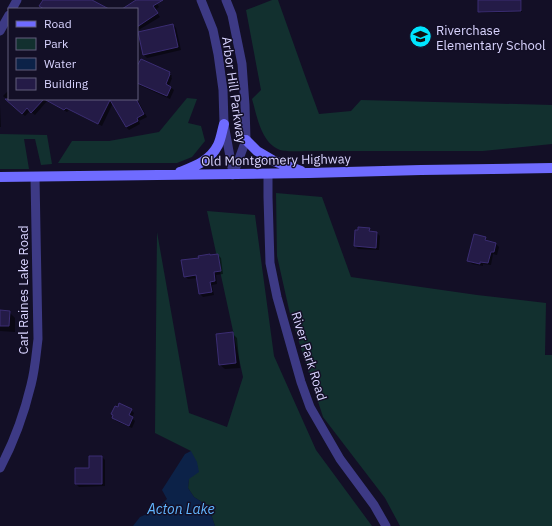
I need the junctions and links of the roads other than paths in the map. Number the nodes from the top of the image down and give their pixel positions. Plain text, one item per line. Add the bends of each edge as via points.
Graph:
1 (201, 0) edge
2 (226, 0) edge
3 (8, 18) edge
4 (0, 31) edge
5 (224, 124) junction
6 (246, 140) junction
7 (552, 168) edge
8 (233, 174) junction
9 (268, 174) junction
10 (309, 174) junction
11 (173, 175) junction
12 (0, 177) edge
13 (35, 177) junction
14 (0, 468) edge
15 (386, 526) edge

1 - 5 street, Arbor Hill Parkway via 213,30 218,54
2 - 6 street, Arbor Hill Parkway via 232,15 242,64
3 - 4 street
5 - 8 street, Arbor Hill Parkway
5 - 11 street via 213,153 205,161
6 - 8 street, Arbor Hill Parkway
6 - 10 street via 274,162
7 - 10 street, Old Montgomery Highway
8 - 9 street, Old Montgomery Highway
8 - 11 street, Old Montgomery Highway
9 - 10 street, Old Montgomery Highway
9 - 15 street, River Park Road via 270,263 300,382 310,407 340,459 374,504
11 - 13 street, Old Montgomery Highway
12 - 13 street, Old Montgomery Highway
13 - 14 street, Carl Raines Lake Road via 38,339 27,399 14,440

